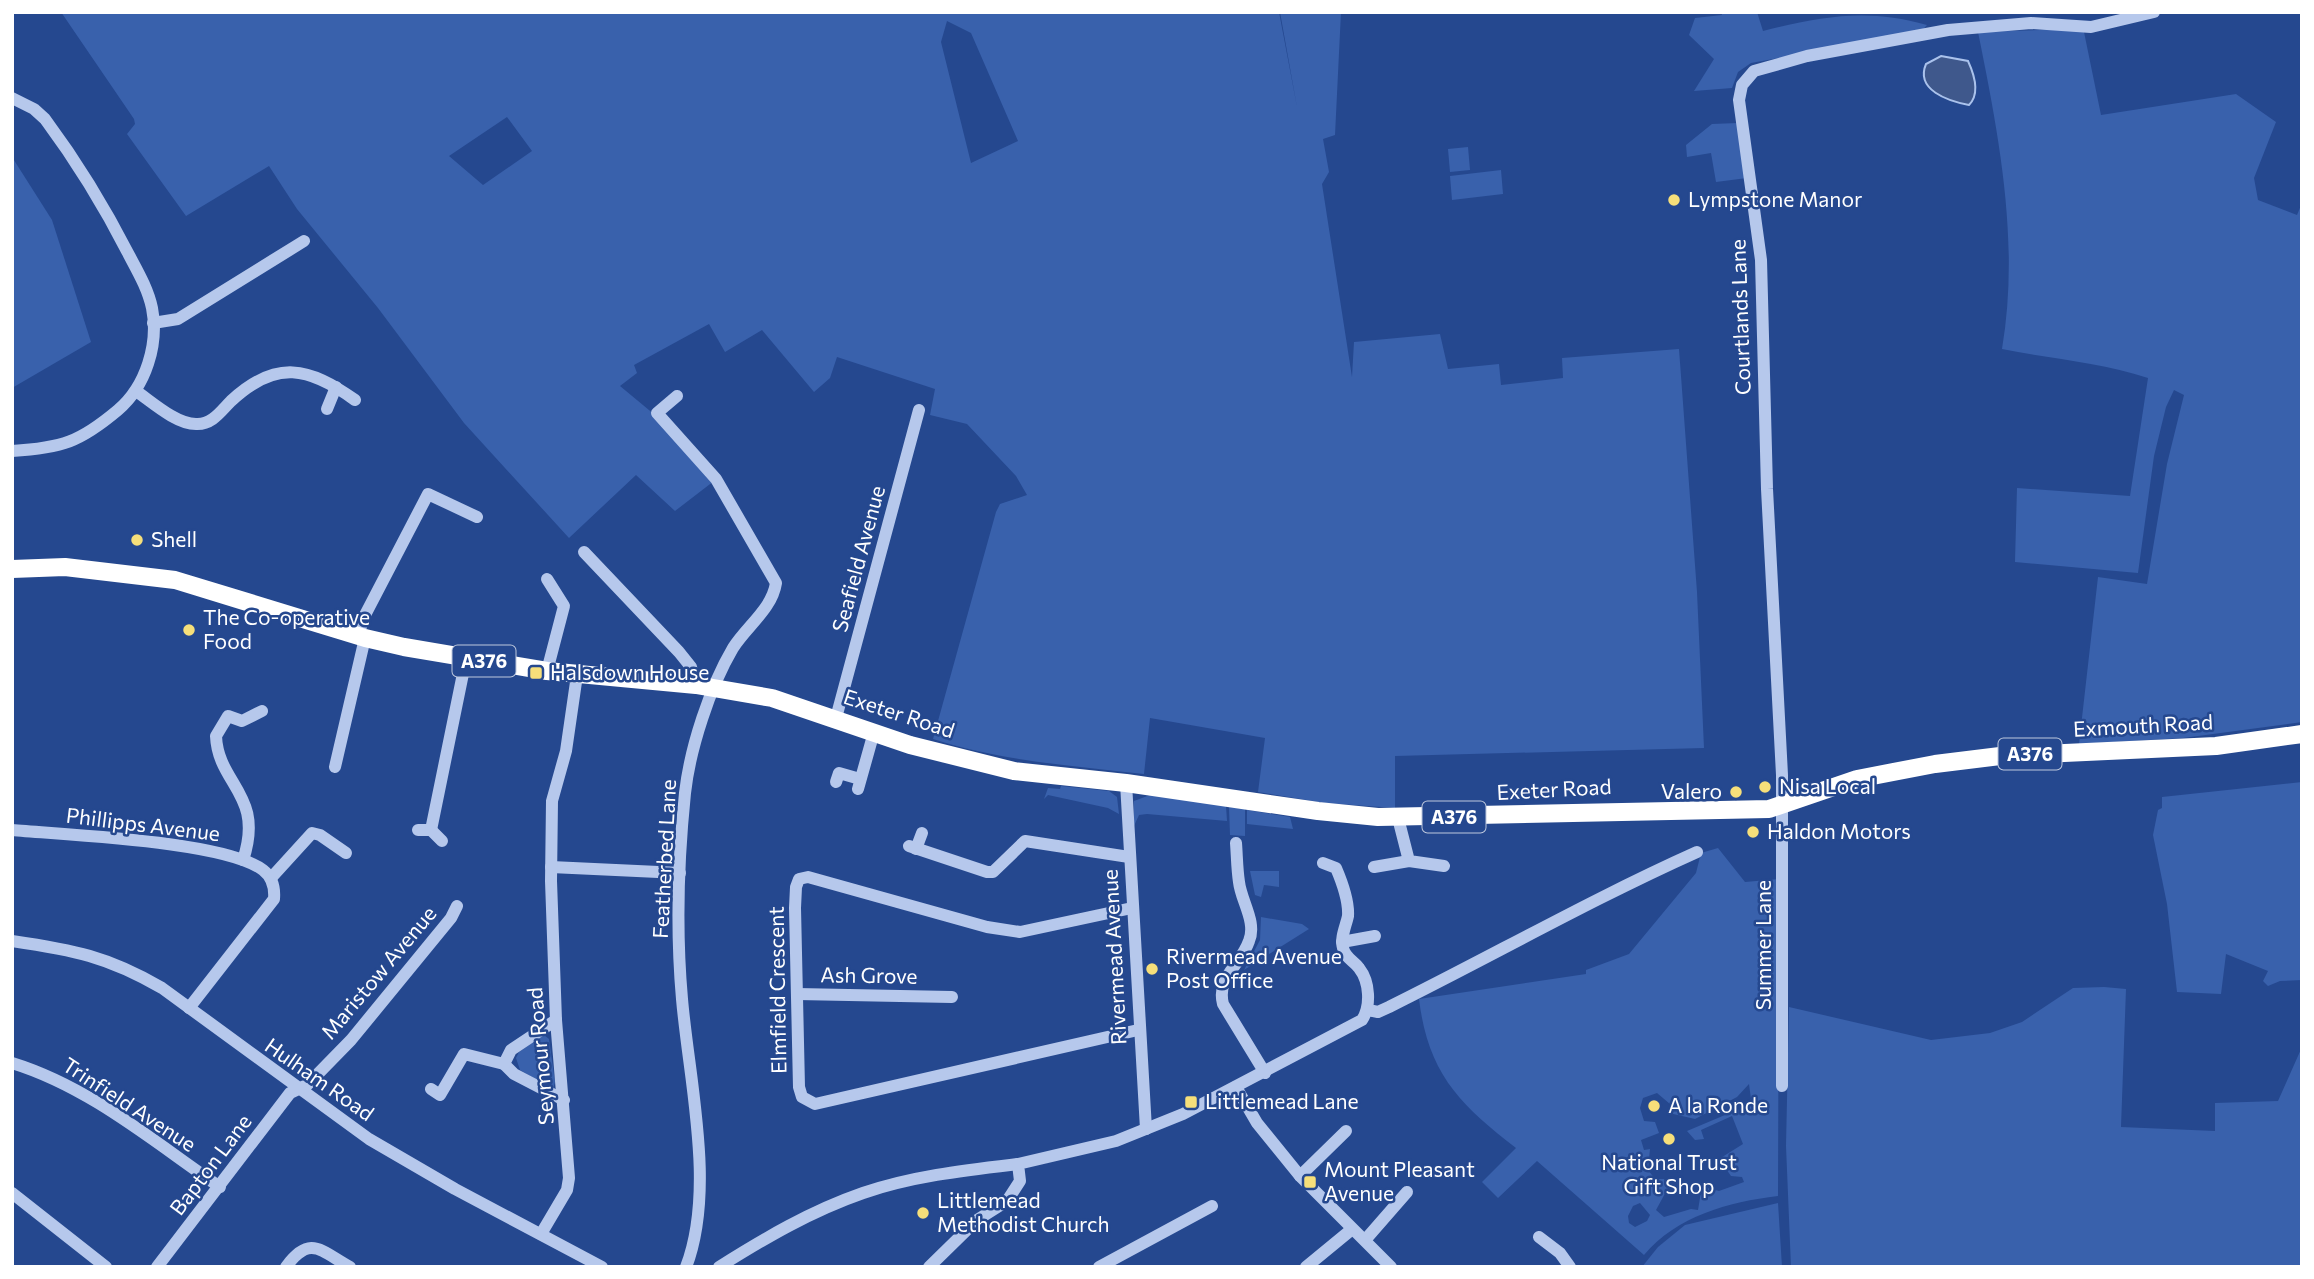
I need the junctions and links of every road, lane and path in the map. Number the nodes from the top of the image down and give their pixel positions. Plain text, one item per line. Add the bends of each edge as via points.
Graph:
1 (2154, 12) edge
2 (12, 97) edge
3 (304, 242) dead end
4 (153, 323) junction
5 (337, 387) junction
6 (136, 391) junction
7 (677, 396) dead end
8 (355, 400) dead end
9 (327, 410) dead end
10 (919, 410) dead end
11 (12, 451) edge
12 (477, 517) dead end
13 (584, 552) dead end
14 (12, 569) edge
15 (547, 579) dead end
16 (362, 637) junction
17 (466, 659) junction
18 (547, 671) junction
19 (578, 675) junction
20 (696, 685) junction
21 (714, 688) junction
22 (262, 711) dead end
23 (836, 718) junction
24 (874, 732) junction
25 (2302, 734) edge
26 (335, 767) dead end
27 (836, 782) dead end
28 (1126, 783) junction
29 (1783, 805) junction
30 (1398, 817) junction
31 (12, 830) edge
32 (418, 830) dead end
33 (431, 830) junction
34 (922, 833) dead end
35 (442, 841) dead end
36 (1236, 843) dead end
37 (1697, 852) dead end
38 (348, 854) dead end
39 (1129, 857) junction
40 (243, 860) junction
41 (1409, 861) junction
42 (1323, 863) dead end
43 (1444, 866) dead end
44 (551, 867) junction
45 (1374, 867) dead end
46 (680, 873) junction
47 (271, 878) junction
48 (457, 906) dead end
49 (1132, 908) junction
50 (1375, 936) dead end
51 (12, 941) edge
52 (1342, 942) junction
53 (797, 994) junction
54 (189, 1008) junction
55 (940, 1010) dead end
56 (1367, 1010) junction
57 (556, 1020) junction
58 (1138, 1030) junction
59 (12, 1063) edge
60 (503, 1064) junction
61 (1265, 1073) junction
62 (1782, 1086) dead end
63 (1236, 1087) junction
64 (297, 1089) junction
65 (431, 1089) dead end
66 (564, 1100) junction
67 (1146, 1129) junction
68 (1346, 1130) dead end
69 (1018, 1164) junction
70 (1300, 1175) junction
71 (220, 1187) junction
72 (1407, 1192) dead end
73 (12, 1193) edge
74 (1212, 1206) dead end
75 (1351, 1230) junction
76 (541, 1234) junction
77 (1539, 1237) dead end
78 (1366, 1238) junction
79 (106, 1267) edge
80 (157, 1267) edge
81 (286, 1267) edge
82 (350, 1267) edge
83 (602, 1267) edge
84 (686, 1267) edge
85 (719, 1267) edge
86 (929, 1267) edge
87 (1099, 1267) edge
88 (1306, 1267) edge
89 (1391, 1267) edge
90 (1570, 1267) edge

1 - 29 street, Courtlands Lane via 2091,27 2031,23 1945,26 1754,71 1742,85 1739,100 1761,260
2 - 4 street via 45,119 96,193 149,296
3 - 4 street via 283,246 184,316
4 - 6 street via 147,368
5 - 6 street via 316,374 299,371 274,376 245,390 215,418 198,425
5 - 8 street
5 - 9 street
6 - 11 street via 106,421 73,441 59,447
7 - 21 street, Featherbed Lane via 657,413 716,479 776,583 772,599 737,642
10 - 23 street, Seafield Avenue
12 - 16 street via 428,494 364,617
13 - 20 street via 679,652 691,667
14 - 16 highway, Exeter Road / A376 via 65,567 175,580
15 - 18 street via 564,606
16 - 17 highway, Exeter Road / A376
16 - 26 street
17 - 18 highway, Exeter Road / A376
17 - 33 street
18 - 19 highway, Exeter Road / A376
19 - 20 highway, Exeter Road / A376
19 - 44 street, Seymour Road via 566,751 552,801
20 - 21 highway, Exeter Road / A376
21 - 23 highway, Exeter Road / A376 via 772,698
21 - 46 street, Featherbed Lane via 686,789
22 - 40 street via 242,721 228,716 216,736 248,812 249,841
23 - 24 highway, Exeter Road / A376
24 - 27 street via 859,784 839,773
24 - 28 highway, Exeter Road / A376 via 910,746 1014,771
25 - 29 highway, Exmouth Road / A376 via 2216,746 2000,756 1935,764 1857,779
28 - 30 highway, Exeter Road / A376 via 1318,811
28 - 39 street, Rivermead Avenue
29 - 30 highway, Exeter Road / A376 via 1755,810
29 - 62 street, Summer Lane
30 - 41 street
31 - 40 street, Phillipps Avenue via 222,852
32 - 33 street
33 - 35 street
34 - 39 street via 913,848 987,872 993,872 1026,841
36 - 61 street via 1250,940 1221,984 1221,994
37 - 56 street via 1389,1007
38 - 47 street via 312,833
39 - 49 street, Rivermead Avenue
40 - 47 street, Phillipps Avenue
41 - 43 street
41 - 45 street
42 - 52 street via 1336,868 1346,897
44 - 46 street
44 - 57 street, Seymour Road
46 - 84 street, Featherbed Lane via 682,998 699,1189 696,1239
47 - 54 street via 270,904
48 - 64 street, Maristow Avenue via 351,1040 307,1086
49 - 53 street, Elmfield Crescent via 1020,932 808,877 799,879
49 - 58 street, Rivermead Avenue
50 - 52 street
51 - 54 street, Hulham Road via 100,956 131,969
52 - 56 street via 1343,951 1362,973
53 - 55 street, Ash Grove via 946,997
53 - 58 street, Elmfield Crescent via 799,1087 807,1103 815,1104
54 - 64 street, Hulham Road
56 - 61 street via 1354,1025
57 - 60 street via 511,1050
57 - 66 street, Seymour Road
58 - 67 street, Rivermead Avenue
59 - 71 street, Trinfield Avenue via 80,1091
60 - 65 street via 464,1054 440,1095
60 - 66 street
61 - 63 street
63 - 67 street
63 - 70 street via 1257,1123
64 - 71 street, Bapton Lane
64 - 76 street, Hulham Road via 369,1139
66 - 76 street, Seymour Road via 567,1190
67 - 69 street via 1085,1150
68 - 70 street
69 - 85 street via 864,1192 756,1242
69 - 86 street via 1020,1181 1007,1201 977,1220
70 - 75 street
71 - 80 street, Bapton Lane
72 - 78 street
73 - 79 street
74 - 87 street
75 - 78 street
75 - 88 street
76 - 83 street, Hulham Road
77 - 90 street
78 - 89 street
81 - 82 street via 298,1250 306,1247 315,1247

